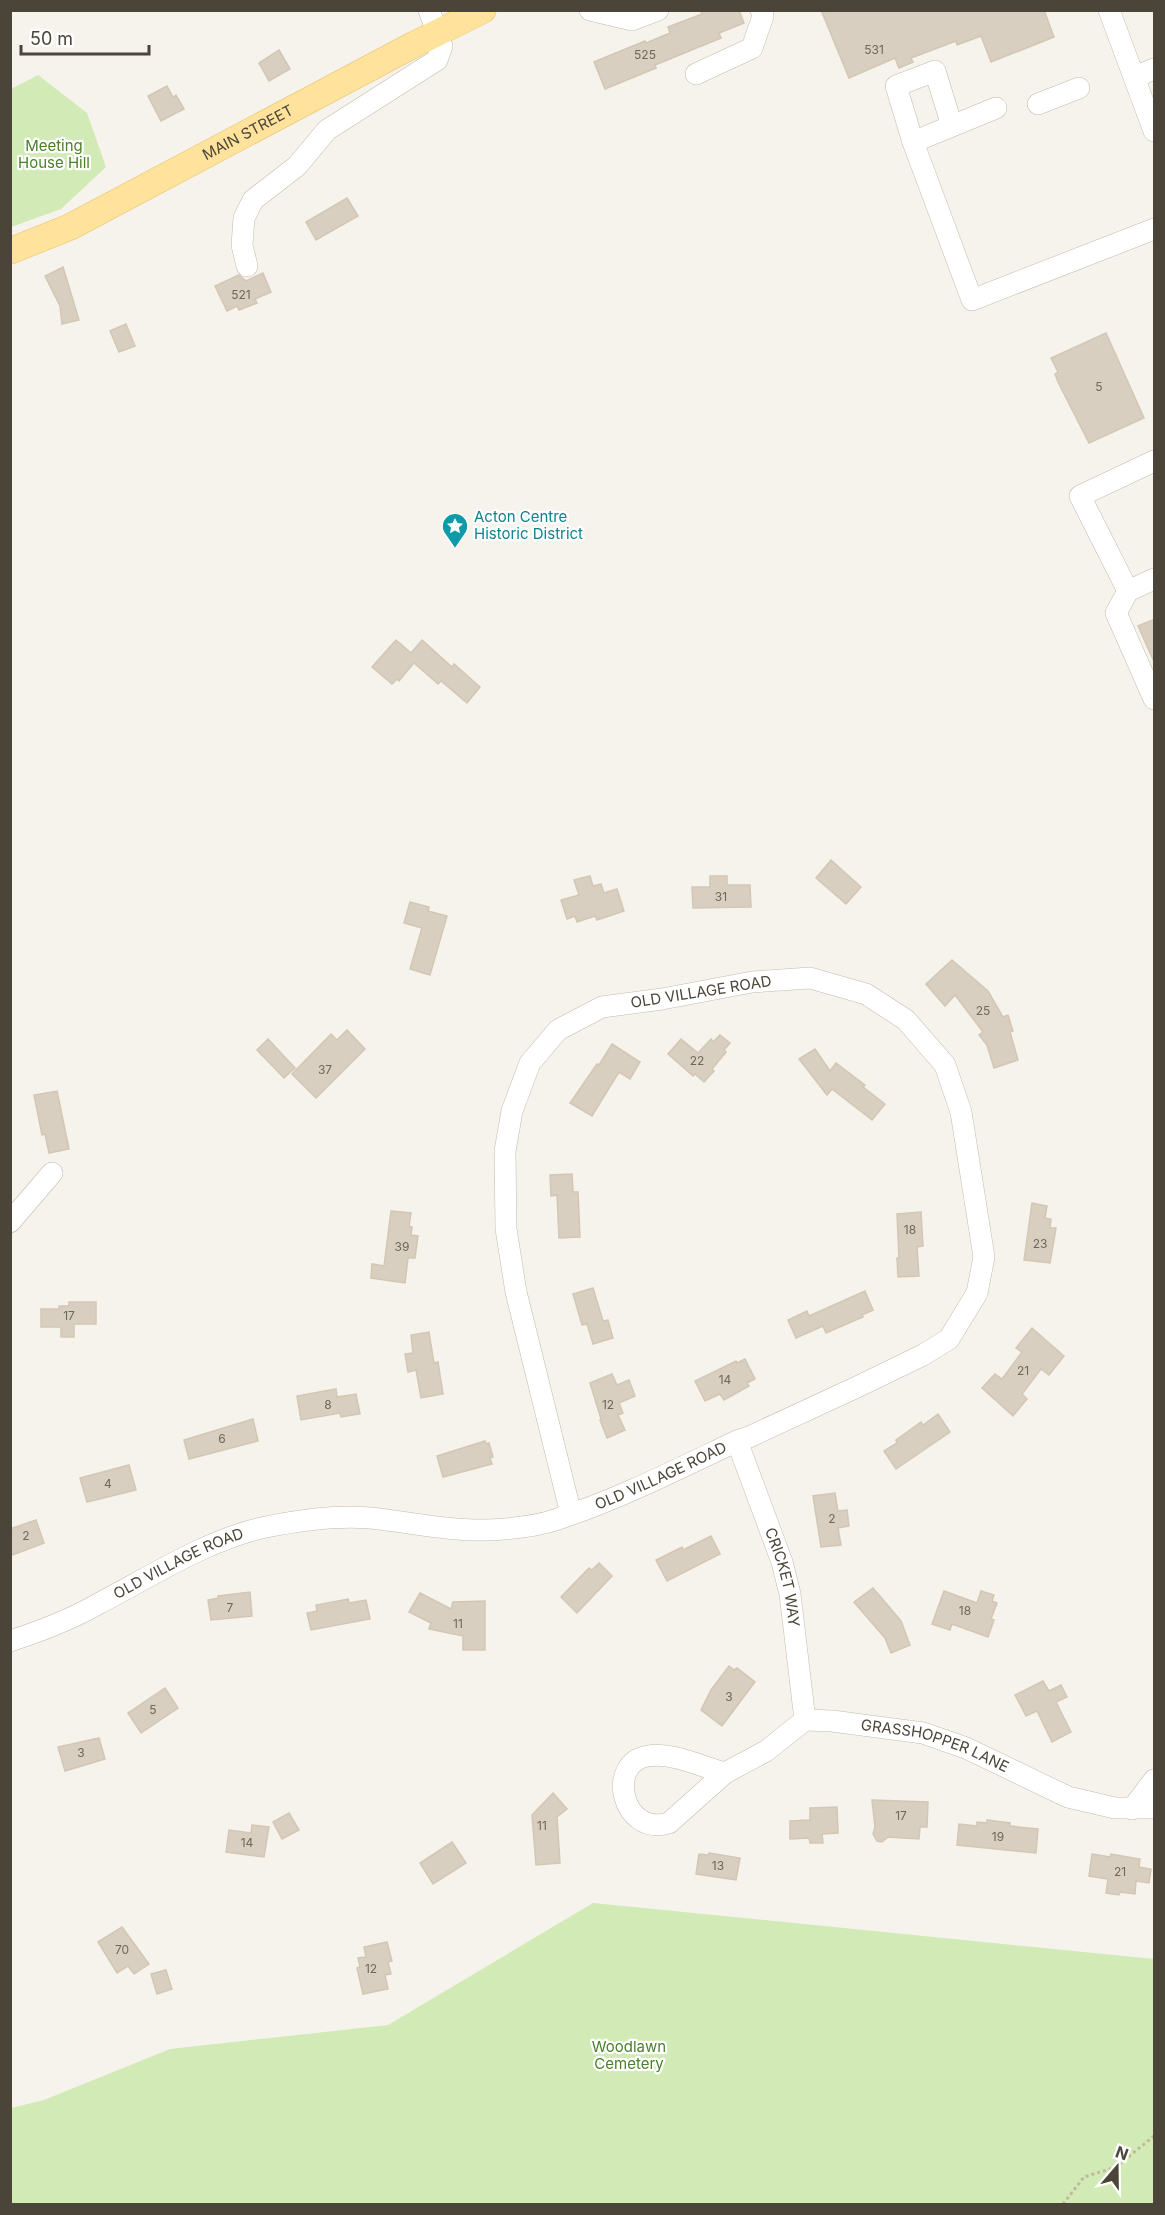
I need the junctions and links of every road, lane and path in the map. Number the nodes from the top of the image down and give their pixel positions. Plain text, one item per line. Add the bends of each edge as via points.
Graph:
1 (483, 10) edge
2 (590, 10) edge
3 (658, 10) edge
4 (761, 10) edge
5 (1109, 10) edge
6 (434, 21) edge
7 (1155, 69) edge
8 (696, 74) dead end
9 (1134, 77) junction
10 (1079, 88) dead end
11 (1038, 104) dead end
12 (996, 108) dead end
13 (952, 126) junction
14 (1155, 131) edge
15 (913, 142) junction
16 (1155, 230) edge
17 (10, 251) edge
18 (247, 266) dead end
19 (1155, 461) edge
20 (1155, 579) edge
21 (1128, 591) junction
22 (1155, 699) edge
23 (52, 1173) dead end
24 (10, 1222) edge
25 (738, 1441) junction
26 (571, 1514) junction
27 (10, 1641) edge
28 (805, 1720) junction
29 (725, 1773) junction
30 (1155, 1780) edge
31 (1155, 1808) edge
32 (1132, 1809) junction
33 (1155, 2136) edge
34 (1063, 2205) edge

1 - 6 main road, MAIN STREET
2 - 3 street via 632,20
4 - 8 street via 763,16 752,48
5 - 9 street
6 - 17 main road, MAIN STREET via 70,227
6 - 18 street via 442,46 437,60 327,130 297,166 254,200 244,218 242,245
7 - 9 street
9 - 14 street
10 - 11 street
12 - 13 street
13 - 15 street
13 - 15 street via 936,71 896,86
15 - 16 street via 972,300
19 - 21 street via 1080,496
20 - 21 street
21 - 22 street via 1116,613
23 - 24 street
25 - 26 street, OLD VILLAGE ROAD
25 - 26 street, OLD VILLAGE ROAD via 856,1388 949,1339 977,1293 984,1257 961,1112 945,1065 906,1020 866,994 810,978 752,982 602,1007 558,1030 530,1063 512,1112 505,1151 506,1229 516,1292
25 - 28 street, CRICKET WAY via 782,1562
26 - 27 street, OLD VILLAGE ROAD via 553,1521 486,1530 335,1517 263,1527 176,1562 50,1628
28 - 29 street via 766,1751
28 - 32 street, GRASSHOPPER LANE via 923,1733 966,1748 1068,1797
29 - 29 street via 672,1758 648,1756 629,1768 624,1779 626,1802 645,1824 663,1825 681,1814
30 - 32 street
31 - 32 street, GRASSHOPPER LANE
33 - 34 path via 1116,2167 1084,2177

